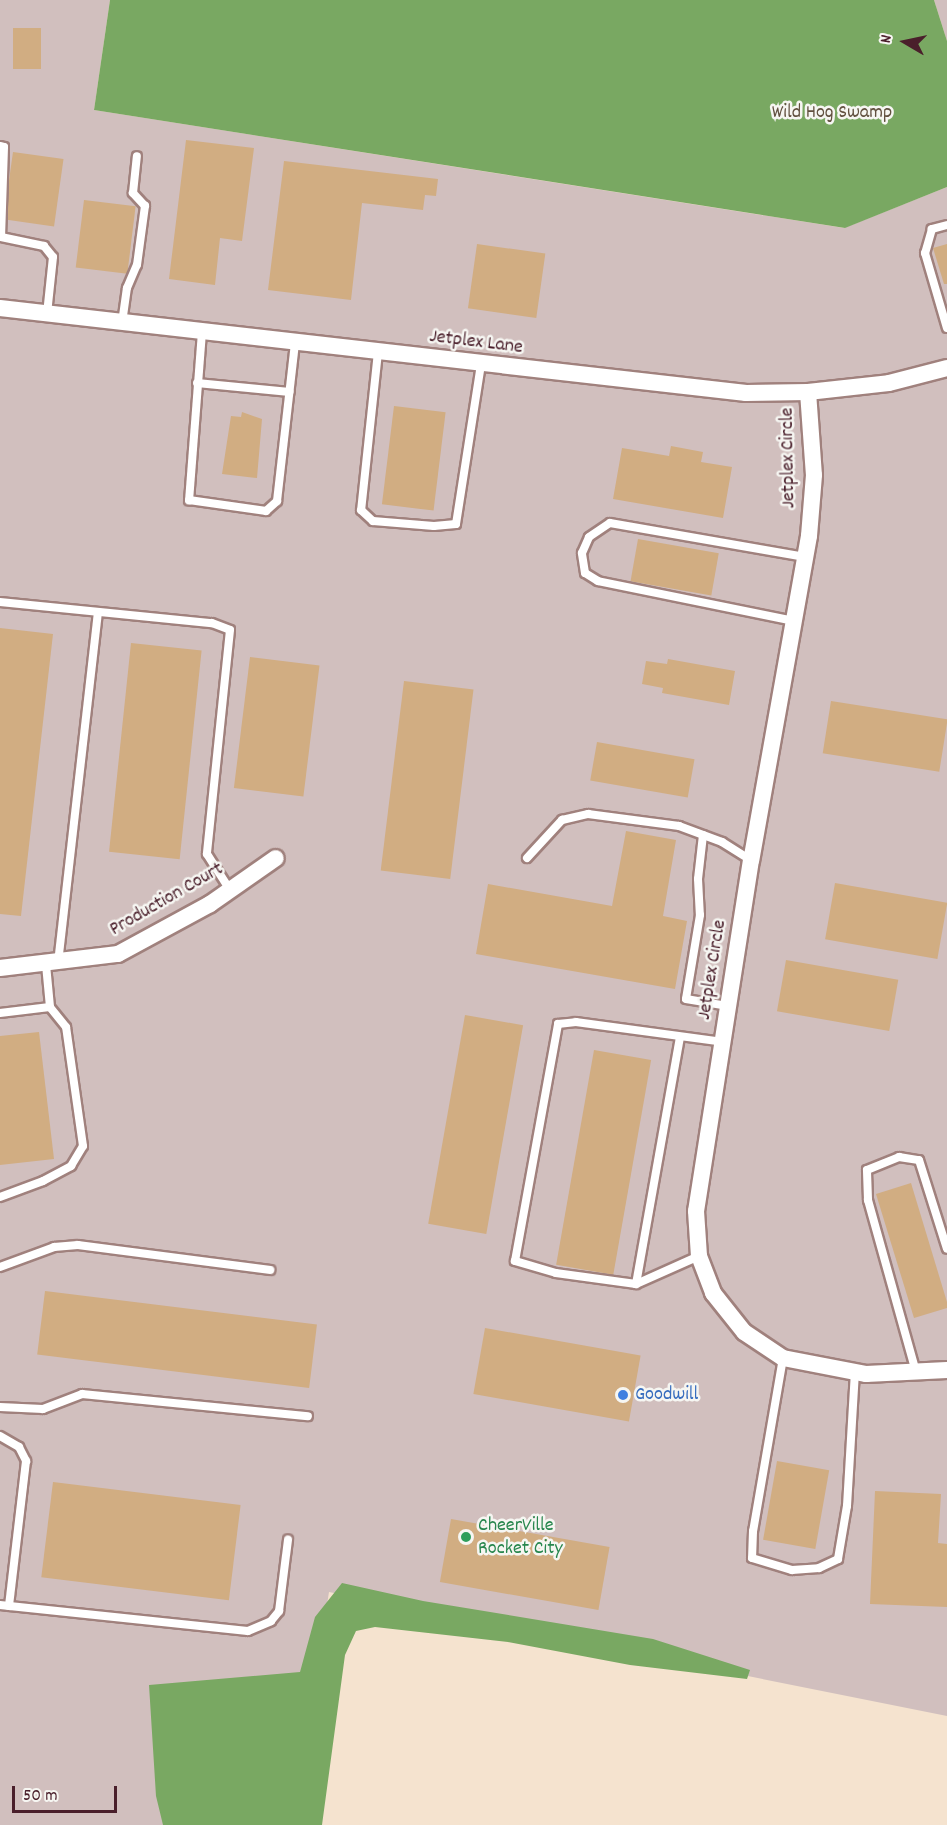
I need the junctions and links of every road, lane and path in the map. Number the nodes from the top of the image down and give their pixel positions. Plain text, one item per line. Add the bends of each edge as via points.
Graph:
1 (0, 146) edge
2 (136, 156) dead end
3 (947, 225) edge
4 (0, 308) edge
5 (47, 314) junction
6 (122, 323) junction
7 (947, 328) edge
8 (202, 333) junction
9 (296, 343) junction
10 (378, 352) junction
11 (481, 364) junction
12 (947, 368) edge
13 (197, 383) junction
14 (290, 392) junction
15 (808, 392) junction
16 (805, 557) junction
17 (0, 602) edge
18 (98, 612) junction
19 (794, 621) junction
20 (704, 835) junction
21 (276, 858) dead end
22 (527, 858) dead end
23 (751, 860) junction
24 (230, 890) junction
25 (52, 964) junction
26 (0, 968) edge
27 (728, 1006) junction
28 (50, 1007) junction
29 (0, 1013) edge
30 (680, 1037) junction
31 (723, 1042) junction
32 (0, 1197) edge
33 (947, 1249) edge
34 (699, 1256) junction
35 (0, 1267) edge
36 (270, 1270) dead end
37 (636, 1284) junction
38 (783, 1358) junction
39 (947, 1370) edge
40 (855, 1372) junction
41 (916, 1372) junction
42 (0, 1407) edge
43 (308, 1416) dead end
44 (0, 1436) edge
45 (288, 1540) dead end
46 (4, 1605) edge

1 - 5 lane via 4,147 0,237 44,246 53,257
2 - 6 lane via 133,193 145,206 137,265 126,288
3 - 7 lane via 932,229 925,253
4 - 5 street, Jetplex Lane
5 - 6 street, Jetplex Lane
6 - 8 street, Jetplex Lane
8 - 9 street, Jetplex Lane
8 - 13 lane
9 - 10 street, Jetplex Lane
9 - 14 lane
10 - 11 street, Jetplex Lane
10 - 11 lane via 361,510 373,521 456,524
11 - 15 street, Jetplex Lane via 714,391
12 - 15 street, Jetplex Lane via 889,383
13 - 14 lane
13 - 14 lane via 189,500 266,511 277,501
15 - 16 street, Jetplex Circle via 814,475
16 - 19 street, Jetplex Circle
16 - 19 lane via 610,523 589,537 582,553 585,573 598,581
17 - 18 lane
18 - 24 lane via 212,623 230,630 207,854
18 - 25 lane
19 - 23 street, Jetplex Circle
20 - 22 lane via 679,826 588,814 562,820
20 - 23 lane
20 - 27 lane via 698,879 700,915 686,999
21 - 24 street, Production Court
23 - 27 street, Jetplex Circle
24 - 25 street, Production Court via 118,954
25 - 26 street, Production Court
25 - 28 lane
27 - 31 street, Jetplex Circle
28 - 29 lane
28 - 32 lane via 66,1027 83,1146 71,1166
30 - 31 lane
30 - 37 lane
30 - 37 lane via 576,1022 558,1024 519,1239 515,1262 556,1273
31 - 34 street, Jetplex Circle via 696,1211
33 - 41 lane via 919,1160 898,1157 867,1170 868,1200
34 - 37 lane
34 - 38 street, Jetplex Circle via 713,1293 738,1324
35 - 36 lane via 54,1247 78,1245
38 - 40 street, Jetplex Circle
38 - 40 lane via 753,1531 752,1558 792,1570 819,1568 838,1559 847,1506
39 - 41 street, Jetplex Circle
40 - 41 street, Jetplex Circle
42 - 43 lane via 43,1409 82,1394
44 - 46 lane via 19,1446 26,1461
45 - 46 lane via 279,1611 260,1628 248,1631

